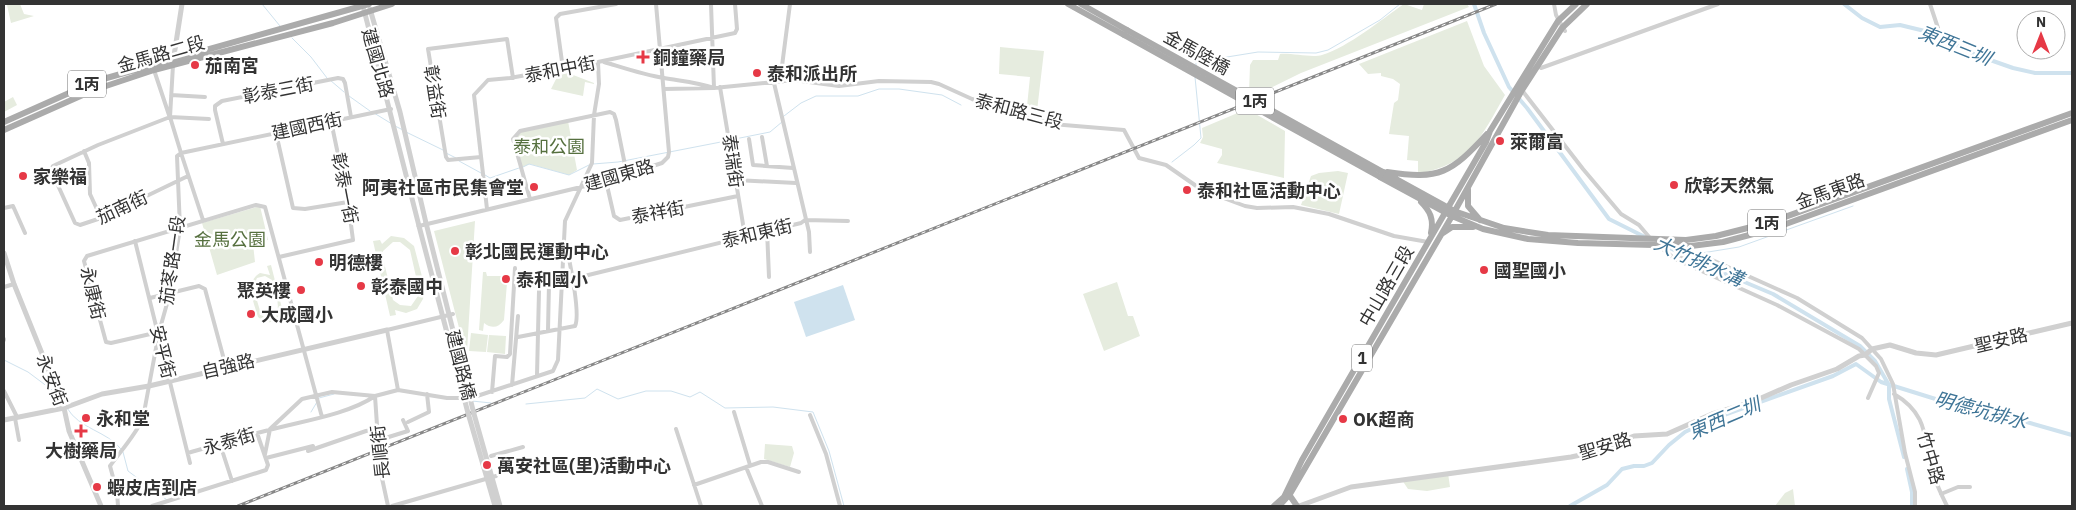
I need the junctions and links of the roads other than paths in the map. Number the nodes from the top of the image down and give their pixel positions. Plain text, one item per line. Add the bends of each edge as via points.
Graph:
1 (182, 4) edge
2 (392, 4) edge
3 (616, 4) edge
4 (656, 4) edge
5 (711, 4) edge
6 (735, 4) edge
7 (790, 4) edge
8 (1068, 4) edge
9 (1081, 4) edge
10 (1554, 4) edge
11 (1576, 4) edge
12 (1587, 4) edge
13 (1718, 4) edge
14 (1930, 4) edge
15 (368, 6) edge
16 (364, 13) junction
17 (333, 19) junction
18 (1558, 21) junction
19 (1938, 28) dead end
20 (1563, 30) junction
21 (1126, 32) junction
22 (711, 38) junction
23 (660, 50) junction
24 (173, 61) junction
25 (600, 62) junction
26 (1541, 68) dead end
27 (563, 69) junction
28 (154, 70) junction
29 (513, 78) junction
30 (663, 78) junction
31 (782, 82) junction
32 (774, 83) junction
33 (720, 87) junction
34 (714, 88) junction
35 (664, 89) junction
36 (1520, 89) junction
37 (171, 95) junction
38 (205, 97) dead end
39 (1509, 107) junction
40 (391, 109) junction
41 (2072, 113) edge
42 (594, 115) junction
43 (170, 117) junction
44 (351, 117) junction
45 (209, 119) dead end
46 (2072, 120) edge
47 (331, 121) junction
48 (4, 122) edge
49 (4, 130) edge
50 (1490, 131) junction
51 (276, 133) junction
52 (176, 136) junction
53 (762, 136) dead end
54 (748, 139) dead end
55 (223, 144) junction
56 (84, 151) junction
57 (181, 152) junction
58 (177, 156) junction
59 (481, 157) junction
60 (767, 166) junction
61 (793, 168) junction
62 (1381, 174) junction
63 (627, 175) junction
64 (188, 176) junction
65 (179, 180) junction
66 (736, 180) junction
67 (606, 181) junction
68 (796, 183) junction
69 (583, 186) junction
70 (1468, 187) junction
71 (738, 196) junction
72 (1414, 196) junction
73 (530, 199) junction
74 (348, 202) junction
75 (4, 208) edge
76 (487, 209) junction
77 (1450, 212) junction
78 (101, 218) junction
79 (203, 220) junction
80 (805, 220) junction
81 (848, 220) dead end
82 (426, 223) junction
83 (1479, 224) junction
84 (420, 226) junction
85 (180, 228) junction
86 (767, 230) junction
87 (25, 233) dead end
88 (745, 236) junction
89 (1650, 238) junction
90 (135, 241) junction
91 (566, 241) junction
92 (1433, 242) junction
93 (1658, 246) junction
94 (810, 252) dead end
95 (4, 253) edge
96 (279, 257) junction
97 (1675, 260) junction
98 (515, 268) dead end
99 (769, 277) dead end
100 (572, 278) junction
101 (549, 283) dead end
102 (14, 284) junction
103 (4, 287) edge
104 (539, 291) dead end
105 (170, 293) junction
106 (150, 298) junction
107 (453, 314) dead end
108 (518, 316) dead end
109 (2072, 323) edge
110 (387, 330) junction
111 (548, 330) junction
112 (560, 330) junction
113 (159, 332) junction
114 (538, 332) junction
115 (518, 337) junction
116 (304, 348) junction
117 (1872, 349) junction
118 (1866, 355) junction
119 (226, 367) junction
120 (537, 375) junction
121 (170, 379) junction
122 (512, 385) junction
123 (149, 386) junction
124 (1893, 389) junction
125 (4, 390) edge
126 (398, 390) junction
127 (492, 392) junction
128 (427, 394) junction
129 (374, 396) junction
130 (1868, 398) dead end
131 (316, 399) junction
132 (64, 408) junction
133 (734, 412) dead end
134 (810, 415) dead end
135 (322, 417) junction
136 (16, 418) junction
137 (4, 420) edge
138 (403, 420) dead end
139 (408, 422) dead end
140 (270, 429) junction
141 (378, 429) junction
142 (676, 429) dead end
143 (257, 433) junction
144 (19, 440) dead end
145 (379, 440) junction
146 (220, 444) junction
147 (313, 446) dead end
148 (523, 447) dead end
149 (308, 451) dead end
150 (188, 453) junction
151 (266, 456) junction
152 (491, 456) dead end
153 (190, 463) dead end
154 (748, 466) junction
155 (799, 472) dead end
156 (496, 476) dead end
157 (232, 481) junction
158 (694, 485) junction
159 (1970, 487) dead end
160 (1941, 494) junction
161 (1287, 496) junction
162 (101, 506) edge
163 (118, 506) edge
164 (152, 506) edge
165 (388, 506) edge
166 (392, 506) edge
167 (495, 506) edge
168 (500, 506) edge
169 (700, 506) edge
170 (762, 506) edge
171 (840, 506) edge
172 (1274, 506) edge
173 (1279, 506) edge
174 (1292, 506) edge
175 (1298, 506) edge
176 (1915, 506) edge
177 (1947, 506) edge

1 - 24 street
2 - 15 main road, 1丙
3 - 27 street via 560,14 556,18
4 - 23 street, 建國東路
5 - 22 street
6 - 22 street, 泰和中街 via 735,33
7 - 31 street
8 - 21 main road, 1丙
9 - 21 main road, 1丙
10 - 18 street
11 - 18 main road, 1
12 - 20 main road, 1
13 - 26 street
14 - 19 street
15 - 16 main road, 1丙
15 - 17 main road, 1丙
15 - 82 street, 建國北路 via 400,112
16 - 17 main road, 1丙
16 - 40 street, 建國北路
17 - 24 main road, 金馬路二段 / 1丙 via 289,34
17 - 24 main road, 金馬路二段 / 1丙 via 282,28
18 - 20 street
18 - 36 main road, 1
20 - 36 main road, 1
21 - 62 main road, 金馬陸橋 / 1丙, bridge
22 - 23 street, 泰和中街
22 - 34 street
23 - 25 street, 泰和中街
23 - 30 street, 建國東路
24 - 28 main road, 金馬路二段 / 1丙
24 - 37 street
24 - 48 main road, 金馬路二段 / 1丙 via 82,86
25 - 27 street, 泰和中街
25 - 30 street
25 - 42 street
27 - 29 street, 泰和中街
28 - 43 street
28 - 49 main road, 金馬路二段 / 1丙 via 94,90
29 - 59 street, 泰和中街 via 488,80 474,95
29 - 59 street, 彰益街 via 507,39 428,49 446,155 455,160
30 - 34 street
30 - 35 street, 建國東路
31 - 32 street
31 - 92 street, 泰和路三段 via 794,80 839,86 879,81 939,84 972,99 1052,124 1124,130 1139,158 1166,165 1202,190 1245,206 1293,207 1330,214 1394,236
32 - 33 street
32 - 61 street, 泰和東街
33 - 34 street
33 - 66 street, 泰瑞街
34 - 35 street
35 - 63 street, 建國東路 via 669,153 662,163
36 - 39 main road, 1
36 - 89 street via 1620,214 1639,225
37 - 38 street
37 - 43 street
39 - 50 main road, 中山路三段 / 1
39 - 70 main road, 中山路三段 / 1
40 - 44 street, 建國西街
40 - 84 street, 建國北路
41 - 89 main road, 金馬東路 / 1丙 via 1771,222 1686,240
42 - 63 street via 614,114
42 - 69 street via 591,165
42 - 73 street via 520,130 516,134 513,139
43 - 45 street
43 - 52 street
43 - 56 street, 茄南街
44 - 47 street, 建國西街
44 - 55 street, 彰泰三街 via 343,79 218,102 215,110
46 - 93 main road, 金馬東路 / 1丙 via 1754,235 1691,246
47 - 51 street, 建國西街
47 - 74 street, 彰泰一街
50 - 62 main road, 1 via 1464,157 1437,174
50 - 77 main road, 中山路三段 / 1
51 - 55 street, 建國西街
51 - 74 street via 293,208
52 - 57 street
52 - 58 street, 茄苳路一段
53 - 60 street
54 - 60 street via 753,166
55 - 57 street, 建國西街
56 - 78 street via 89,163 90,194
56 - 78 street, 茄南街 via 53,166 51,172 75,223 80,225
57 - 58 street
57 - 64 street
58 - 65 street, 茄苳路一段
59 - 76 street, 泰和中街
60 - 61 street
61 - 68 street, 泰和東街
62 - 72 main road, 1丙
62 - 77 main road, 1丙
63 - 67 street, 建國東路
64 - 65 street, 茄南街
64 - 79 street
65 - 78 street, 茄南街
65 - 85 street, 茄苳路一段
66 - 68 street
66 - 71 street, 泰瑞街
67 - 69 street, 建國東路
67 - 71 street, 泰祥街 via 614,216 620,220
68 - 80 street, 泰和東街
69 - 73 street, 建國東路
69 - 91 street via 566,221
70 - 77 main road, 中山路三段 / 1
70 - 83 main road via 1468,206
71 - 88 street, 泰瑞街
72 - 77 main road, 1丙
72 - 92 main road via 1430,211
73 - 76 street, 建國東路
74 - 96 street, 彰泰一街 via 353,240
75 - 87 street via 13,206
76 - 82 street, 建國東路
77 - 83 main road, 金馬東路 / 1丙
77 - 92 main road, 中山路三段 / 1
79 - 85 street, 永康街
79 - 96 street, 永康街 via 256,204 265,207
80 - 81 street
80 - 86 street, 泰和東街
80 - 94 street
82 - 84 street, 建國東路
82 - 168 street, 建國路橋, bridge
83 - 89 main road, 金馬東路 / 1丙 via 1526,232
83 - 92 main road via 1452,227
83 - 93 main road, 金馬東路 / 1丙 via 1528,240
84 - 167 street, 建國路橋, bridge
85 - 90 street, 永康街
85 - 105 street, 茄苳路一段
86 - 88 street, 泰和東街
86 - 99 street
88 - 100 street, 泰和東街
89 - 93 street
90 - 106 street, 安平街
90 - 113 street, 永康街 via 87,256 84,261 106,342
91 - 100 street
91 - 112 street
92 - 161 main road, 中山路三段 / 1
93 - 97 street
95 - 102 street, 永安街
96 - 116 street
97 - 117 street via 1701,255 1797,298 1862,338
97 - 118 street via 1777,305
98 - 127 street via 510,354 508,357 495,356
100 - 112 street via 577,323
101 - 111 street
102 - 103 street
102 - 132 street, 永安街
104 - 114 street
105 - 106 street
105 - 113 street, 茄苳路一段
105 - 119 street via 198,286 205,289
106 - 113 street, 安平街
107 - 110 street, 自強路
108 - 115 street
109 - 117 street, 聖安路 via 1936,355 1890,346
110 - 116 street, 自強路
110 - 126 street
111 - 112 street
111 - 114 street
112 - 120 street via 557,365 552,371
113 - 121 street, 安平街
113 - 123 street, 茄苳路一段
114 - 115 street
114 - 120 street
115 - 122 street
116 - 119 street, 自強路
116 - 131 street
117 - 118 street, 聖安路
117 - 124 street via 1881,359
118 - 130 street via 1878,373
118 - 175 street, 聖安路 via 1667,434 1634,436 1571,457 1351,487
119 - 121 street, 自強路
120 - 122 street
121 - 123 street, 自強路
121 - 150 street, 安平街
122 - 127 street
123 - 132 street, 自強路 via 102,394
123 - 163 street, 茄苳路一段 via 139,430 110,466
124 - 160 street, 竹中路 via 1916,410 1926,434 1933,474
124 - 176 street via 1916,492
125 - 136 street
126 - 128 street
126 - 129 street
127 - 128 street via 471,398
128 - 139 street via 429,412
129 - 131 street via 335,392
129 - 135 street, 永泰街
129 - 141 street, 長順街
131 - 135 street
131 - 140 street via 297,402
132 - 136 street, 自強路
132 - 162 street, 永安街 via 69,431
133 - 154 street
134 - 171 street via 826,454
135 - 140 street, 永泰街
136 - 137 street, 自強路
136 - 144 street
138 - 145 street via 408,432
140 - 143 street, 永泰街
140 - 151 street
141 - 145 street, 長順街
141 - 149 street
142 - 158 street
143 - 146 street, 永泰街
143 - 151 street
145 - 165 street, 長順街 via 380,469
146 - 150 street, 永泰街
146 - 157 street
147 - 151 street
148 - 152 street
150 - 153 street, 安平街
151 - 157 street via 269,468
154 - 155 street via 768,462
154 - 158 street
154 - 170 street
156 - 166 street
157 - 164 street
158 - 169 street
159 - 160 street via 1958,487
160 - 177 street, 竹中路
161 - 172 main road, 中山路三段 / 1
161 - 173 main road, 中山路三段 / 1
161 - 174 main road
161 - 175 main road

